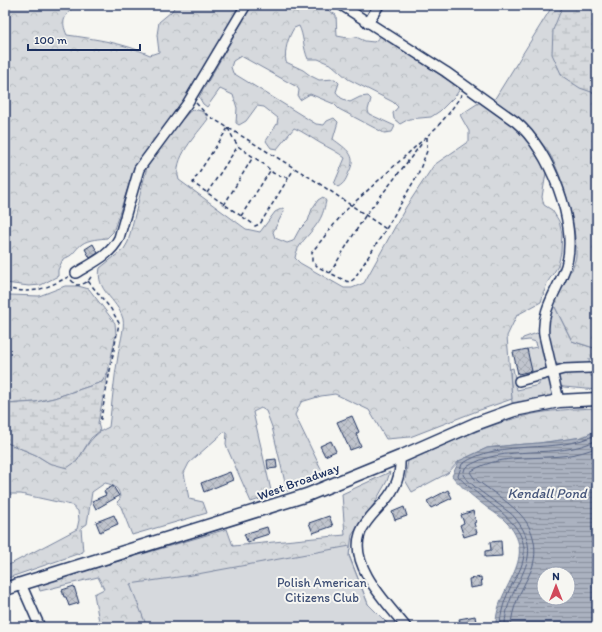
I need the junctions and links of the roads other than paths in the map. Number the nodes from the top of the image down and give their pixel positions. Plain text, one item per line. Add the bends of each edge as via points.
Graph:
1 (246, 5) edge
2 (341, 5) edge
3 (379, 5) edge
4 (368, 23) junction
5 (76, 273) road end
6 (590, 368) dead end
7 (552, 372) junction
8 (519, 381) dead end
9 (597, 399) edge
10 (559, 401) junction
11 (400, 457) junction
12 (22, 584) junction
13 (5, 590) edge
14 (40, 627) edge
15 (406, 627) edge

1 - 5 street via 190,98 139,169 119,238 114,247
2 - 4 street
3 - 4 street
4 - 7 street via 446,72 526,130 554,176 568,224 569,246 565,267 542,325
6 - 7 street via 570,368
7 - 8 street
7 - 10 street
9 - 10 main road, West Broadway
10 - 11 main road, West Broadway via 514,410
11 - 12 main road, West Broadway via 307,495
11 - 15 street via 401,468 396,484 365,524 358,543 369,578
12 - 13 main road, West Broadway
12 - 14 street

